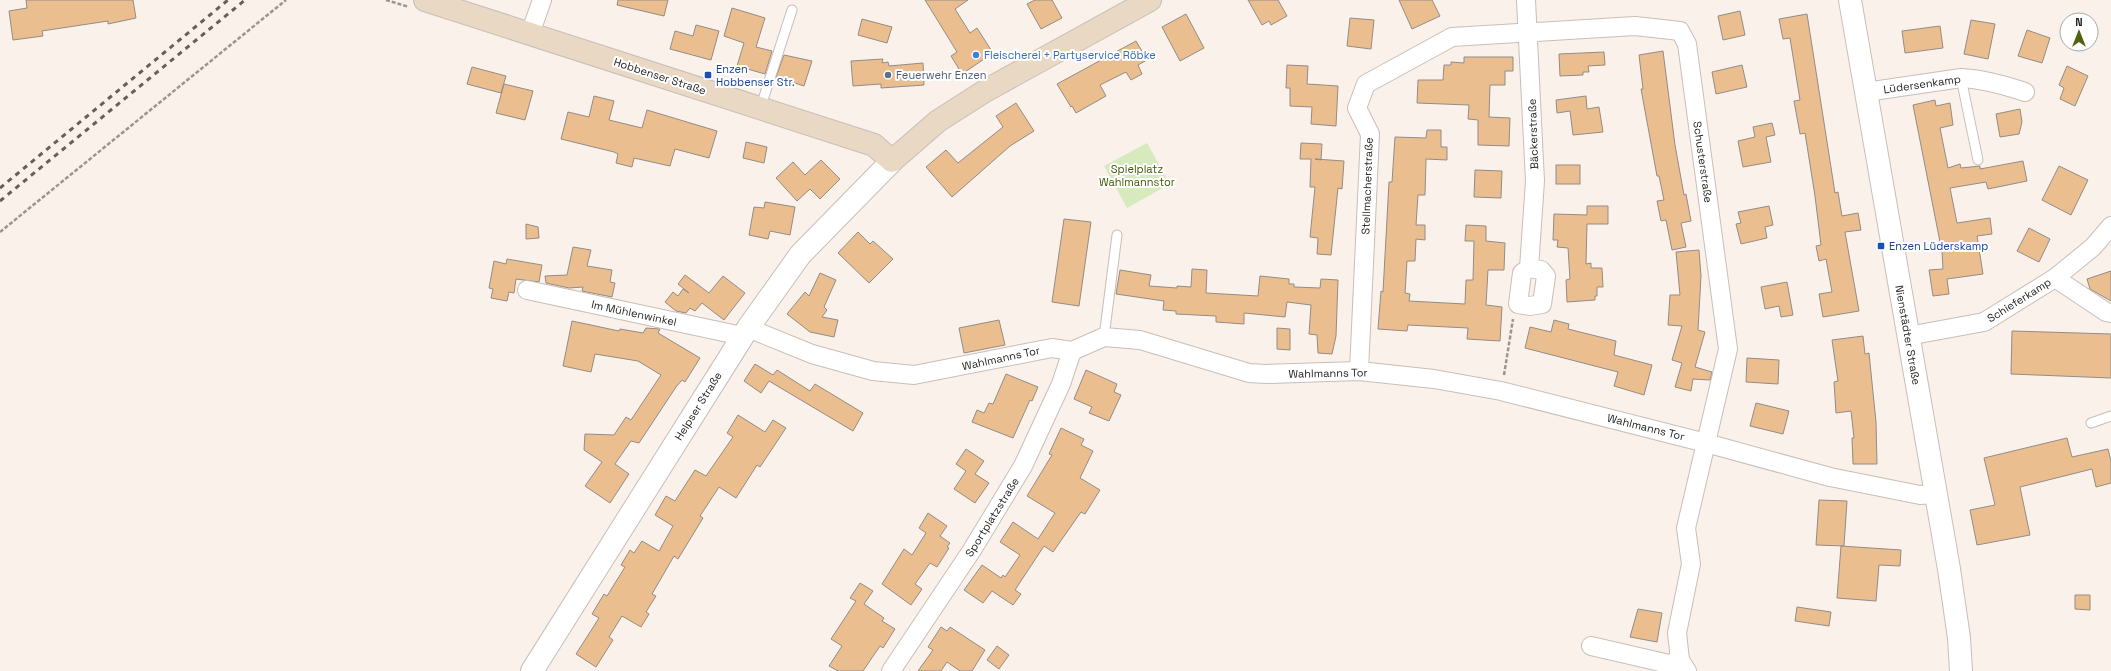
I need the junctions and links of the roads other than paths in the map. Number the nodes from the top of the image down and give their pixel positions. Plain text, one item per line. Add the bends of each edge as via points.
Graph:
1 (424, 0) edge
2 (542, 0) edge
3 (1150, 0) edge
4 (1526, 0) edge
5 (1850, 0) edge
6 (792, 10) dead end
7 (1529, 31) junction
8 (530, 34) junction
9 (1961, 78) junction
10 (1866, 92) junction
11 (2025, 92) dead end
12 (760, 108) junction
13 (1978, 160) dead end
14 (892, 161) junction
15 (2111, 226) edge
16 (1117, 235) dead end
17 (1528, 268) junction
18 (2055, 278) junction
19 (527, 290) dead end
20 (2111, 313) edge
21 (745, 332) junction
22 (1908, 336) junction
23 (1104, 337) junction
24 (1072, 351) junction
25 (1359, 371) junction
26 (2111, 416) edge
27 (2091, 423) dead end
28 (1706, 443) junction
29 (1936, 494) junction
30 (1591, 646) dead end
31 (1683, 665) edge
32 (532, 671) edge
33 (891, 671) edge
34 (1961, 671) edge

1 - 8 main road, Hobbenser Straße
2 - 8 street
3 - 14 main road via 985,91 938,121
4 - 7 street, Bäckerstraße
5 - 10 street, Nienstädter Straße
6 - 12 lane
7 - 17 street, Bäckerstraße via 1535,180
7 - 25 street, Stellmacherstraße via 1452,37 1366,84 1357,108 1370,134
7 - 28 street, Schusterstraße via 1634,26 1680,31 1687,44 1728,349
8 - 12 main road, Hobbenser Straße
9 - 10 street, Lüdersenkamp
9 - 11 street, Lüdersenkamp via 1974,78
9 - 13 lane
10 - 22 street, Nienstädter Straße
12 - 14 main road, Hobbenser Straße via 874,145
14 - 21 street, Helpser Straße via 800,255
15 - 18 street, Schieferkamp via 2093,247
16 - 23 lane
17 - 17 street, Bäckerstraße via 1541,270 1546,276 1542,304 1518,304 1522,273
18 - 20 street
18 - 22 street, Schieferkamp via 1984,322
19 - 21 street, Im Mühlenwinkel
21 - 24 street, Wahlmanns Tor via 865,369 914,375 1052,348
21 - 32 street, Helpser Straße
22 - 29 street, Nienstädter Straße
23 - 24 street, Wahlmanns Tor
23 - 25 street, Wahlmanns Tor via 1140,340 1249,372 1266,374
24 - 33 street, Sportplatzstraße via 1061,384 1023,466 972,550
25 - 28 street, Wahlmanns Tor via 1434,379 1501,391
26 - 27 lane
28 - 29 street, Wahlmanns Tor via 1830,477 1920,495
28 - 31 street via 1686,528 1691,564 1677,633
29 - 34 street, Nienstädter Straße via 1959,638
30 - 31 street

